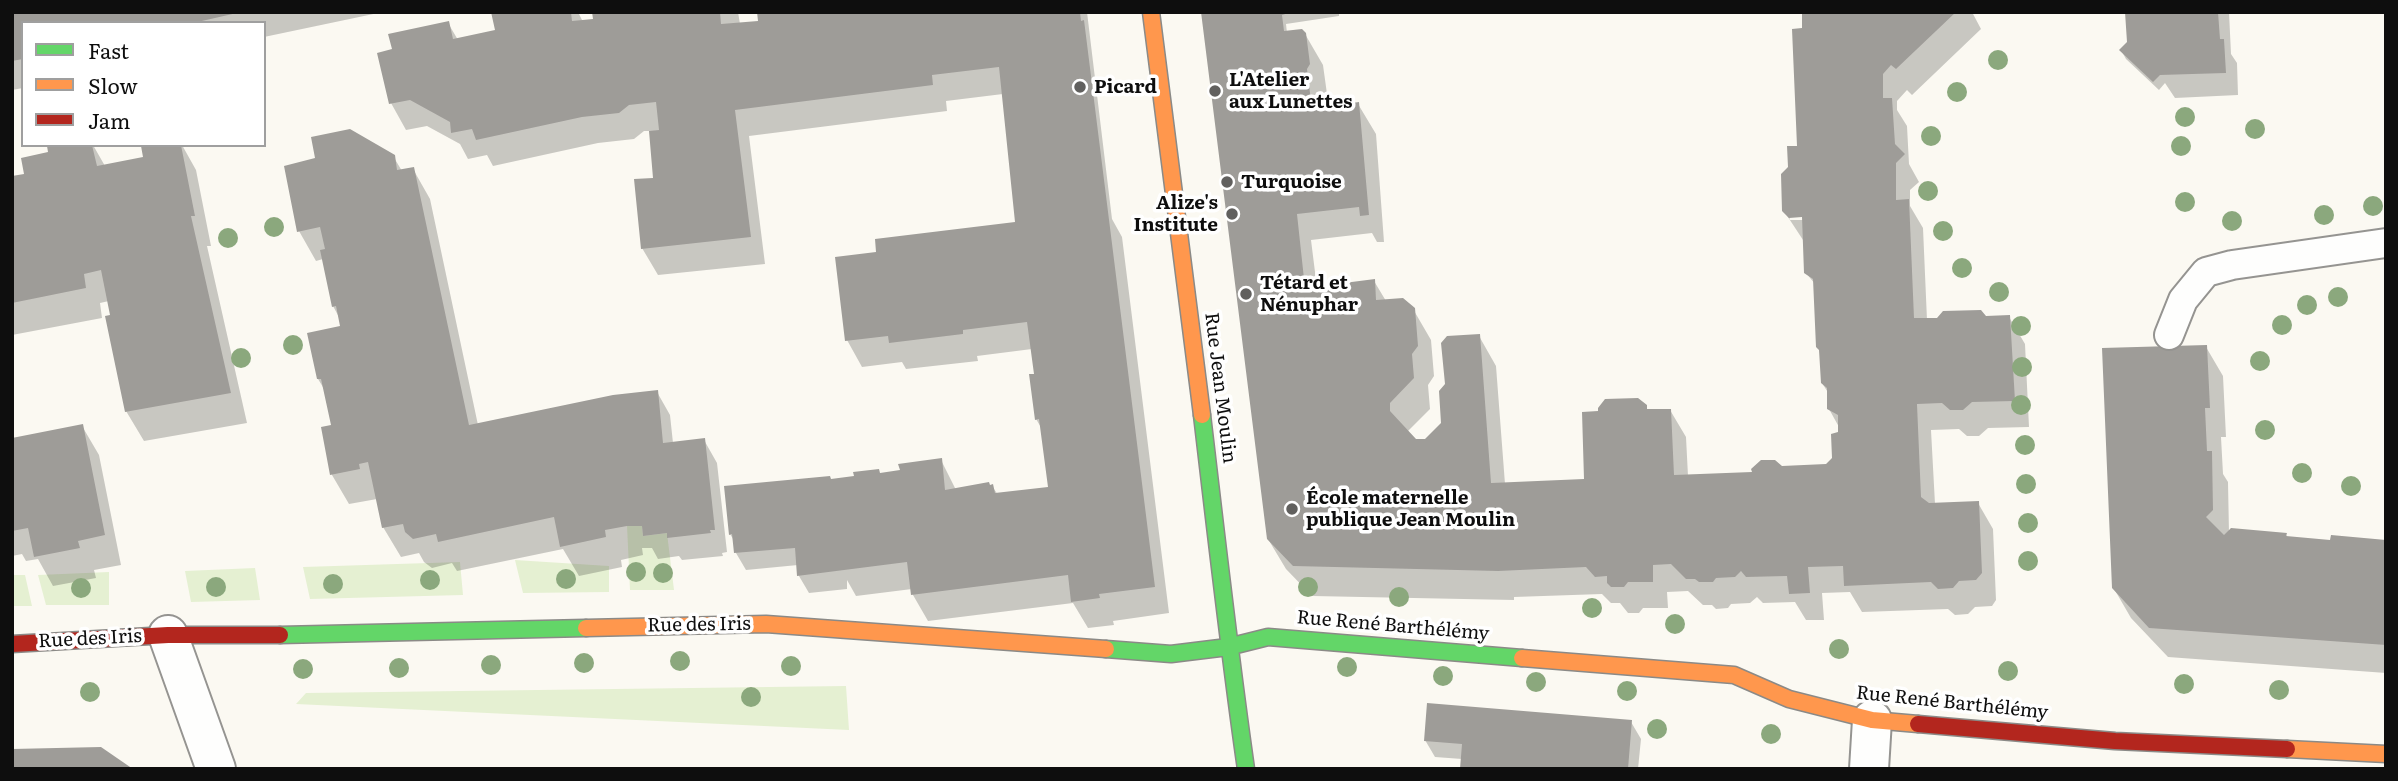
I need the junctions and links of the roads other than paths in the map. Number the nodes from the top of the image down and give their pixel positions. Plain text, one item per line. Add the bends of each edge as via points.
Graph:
1 (1151, 12) edge
2 (2386, 243) edge
3 (2169, 335) dead end
4 (168, 635) junction
5 (12, 644) edge
6 (1228, 647) junction
7 (1872, 720) junction
8 (2386, 754) edge
9 (216, 769) edge
10 (1246, 769) edge
11 (1868, 769) edge

1 - 6 street, Rue Jean Moulin
2 - 3 lane via 2206,272 2183,300
4 - 5 street, Rue des Iris
4 - 6 street, Rue des Iris via 765,624 1171,654
4 - 9 street, Rue des Iris
6 - 7 street, Rue René Barthélémy via 1268,636 1734,675 1789,699
6 - 10 street, Rue Jean Moulin
7 - 8 street, Rue René Barthélémy via 2102,740
7 - 11 street

